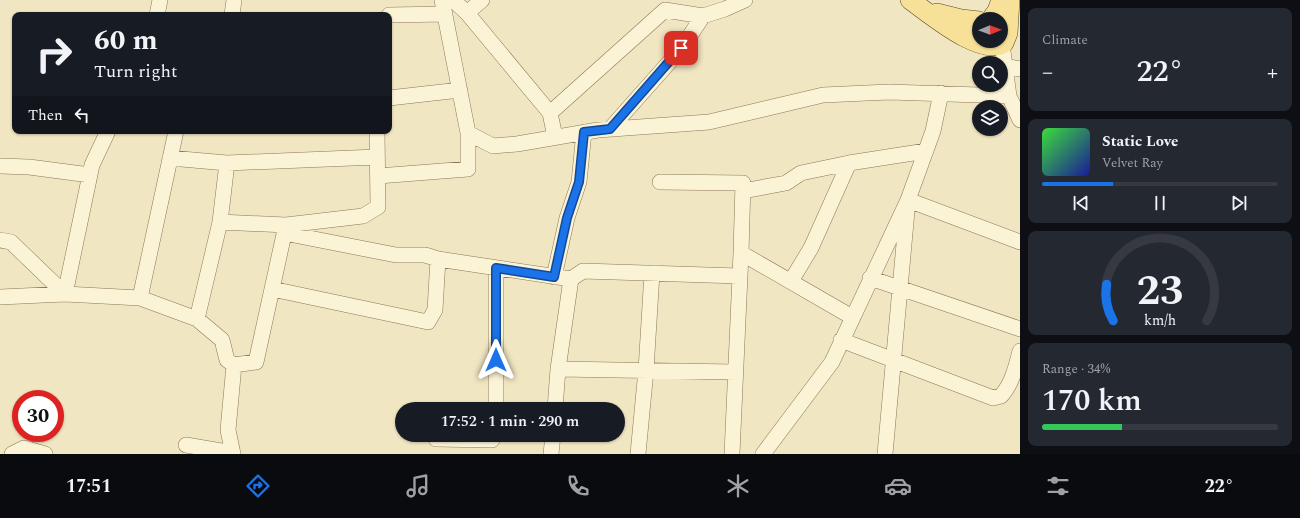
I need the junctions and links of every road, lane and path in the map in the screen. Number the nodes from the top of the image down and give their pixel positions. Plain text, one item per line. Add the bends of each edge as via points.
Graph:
1 (160, 0) edge
2 (234, 0) edge
3 (453, 0) edge
4 (482, 0) edge
5 (745, 0) edge
6 (1001, 0) edge
7 (1010, 0) edge
8 (917, 5) edge
9 (443, 7) edge
10 (158, 12) edge
11 (232, 12) edge
12 (996, 12) edge
13 (467, 14) junction
14 (392, 16) edge
15 (703, 16) junction
16 (972, 20) edge
17 (1008, 33) edge
18 (972, 40) edge
19 (1008, 67) edge
20 (1020, 69) edge
21 (1008, 88) edge
22 (460, 90) junction
23 (941, 93) junction
24 (1009, 96) junction
25 (392, 98) edge
26 (550, 113) junction
27 (1020, 120) edge
28 (610, 129) junction
29 (584, 132) junction
30 (468, 133) junction
31 (107, 134) edge
32 (175, 134) edge
33 (377, 134) edge
34 (555, 138) junction
35 (926, 151) junction
36 (377, 157) junction
37 (170, 158) junction
38 (227, 163) junction
39 (849, 163) junction
40 (0, 166) edge
41 (90, 175) junction
42 (378, 176) junction
43 (660, 182) dead end
44 (743, 191) junction
45 (908, 200) junction
46 (220, 222) junction
47 (285, 229) junction
48 (0, 240) edge
49 (1020, 242) edge
50 (741, 253) junction
51 (438, 259) junction
52 (496, 268) junction
53 (652, 273) junction
54 (739, 276) junction
55 (554, 277) junction
56 (870, 278) junction
57 (571, 279) junction
58 (791, 281) junction
59 (900, 288) junction
60 (272, 289) junction
61 (65, 294) junction
62 (0, 297) edge
63 (140, 298) junction
64 (852, 317) junction
65 (197, 319) junction
66 (1020, 329) edge
67 (841, 340) junction
68 (893, 360) junction
69 (234, 365) junction
70 (1018, 368) edge
71 (558, 369) junction
72 (646, 370) junction
73 (735, 372) junction
74 (496, 402) edge
75 (556, 402) edge
76 (478, 442) edge
77 (552, 442) edge
78 (492, 443) edge
79 (186, 445) dead end
80 (12, 454) edge
81 (44, 454) edge
82 (233, 454) edge
83 (551, 454) edge
84 (638, 454) edge
85 (732, 454) edge
86 (763, 454) edge
87 (885, 454) edge

1 - 10 street
2 - 11 street
3 - 13 street
4 - 13 street
5 - 15 street
6 - 12 main road
7 - 17 main road
8 - 16 main road
8 - 18 main road
9 - 14 street
9 - 22 street
13 - 26 street
15 - 26 street via 665,10
15 - 28 street via 681,48
19 - 20 street
21 - 24 street
22 - 25 street
22 - 30 street
23 - 24 street
23 - 28 street via 823,95 709,122
23 - 35 street
24 - 27 street
26 - 34 street
28 - 29 street
29 - 34 street
29 - 55 street via 579,182 567,218
30 - 34 street via 493,146
30 - 42 street via 468,170
31 - 41 street
32 - 37 street
33 - 36 street
35 - 39 street
35 - 45 street
36 - 38 street
36 - 42 street
37 - 38 street
37 - 63 street
38 - 46 street
39 - 44 street via 801,173 786,183
39 - 58 street via 811,248
40 - 41 street via 29,166
41 - 61 street
42 - 47 street via 378,207 363,216
43 - 44 street via 743,183
44 - 50 street
45 - 49 street
45 - 56 street
45 - 59 street
46 - 47 street
46 - 65 street
47 - 51 street via 396,255 425,255
47 - 60 street
48 - 61 street via 11,242
50 - 54 street
50 - 58 street
51 - 52 street
51 - 60 street via 435,310 428,322
52 - 55 street
52 - 74 street
53 - 54 street
53 - 57 street via 584,271
53 - 72 street
54 - 73 street
55 - 57 street
56 - 59 street
56 - 64 street
57 - 71 street
58 - 64 street
59 - 66 street
59 - 68 street
60 - 69 street via 256,362
61 - 62 street
61 - 63 street
63 - 65 street
64 - 67 street
65 - 69 street via 222,340 227,360
67 - 68 street
67 - 86 street via 832,362
68 - 70 street via 993,398 1003,394
68 - 87 street
69 - 82 street via 228,430
71 - 72 street
71 - 75 street
72 - 73 street
72 - 84 street
73 - 85 street
76 - 78 street
77 - 83 street
79 - 82 street
80 - 81 street via 24,448

